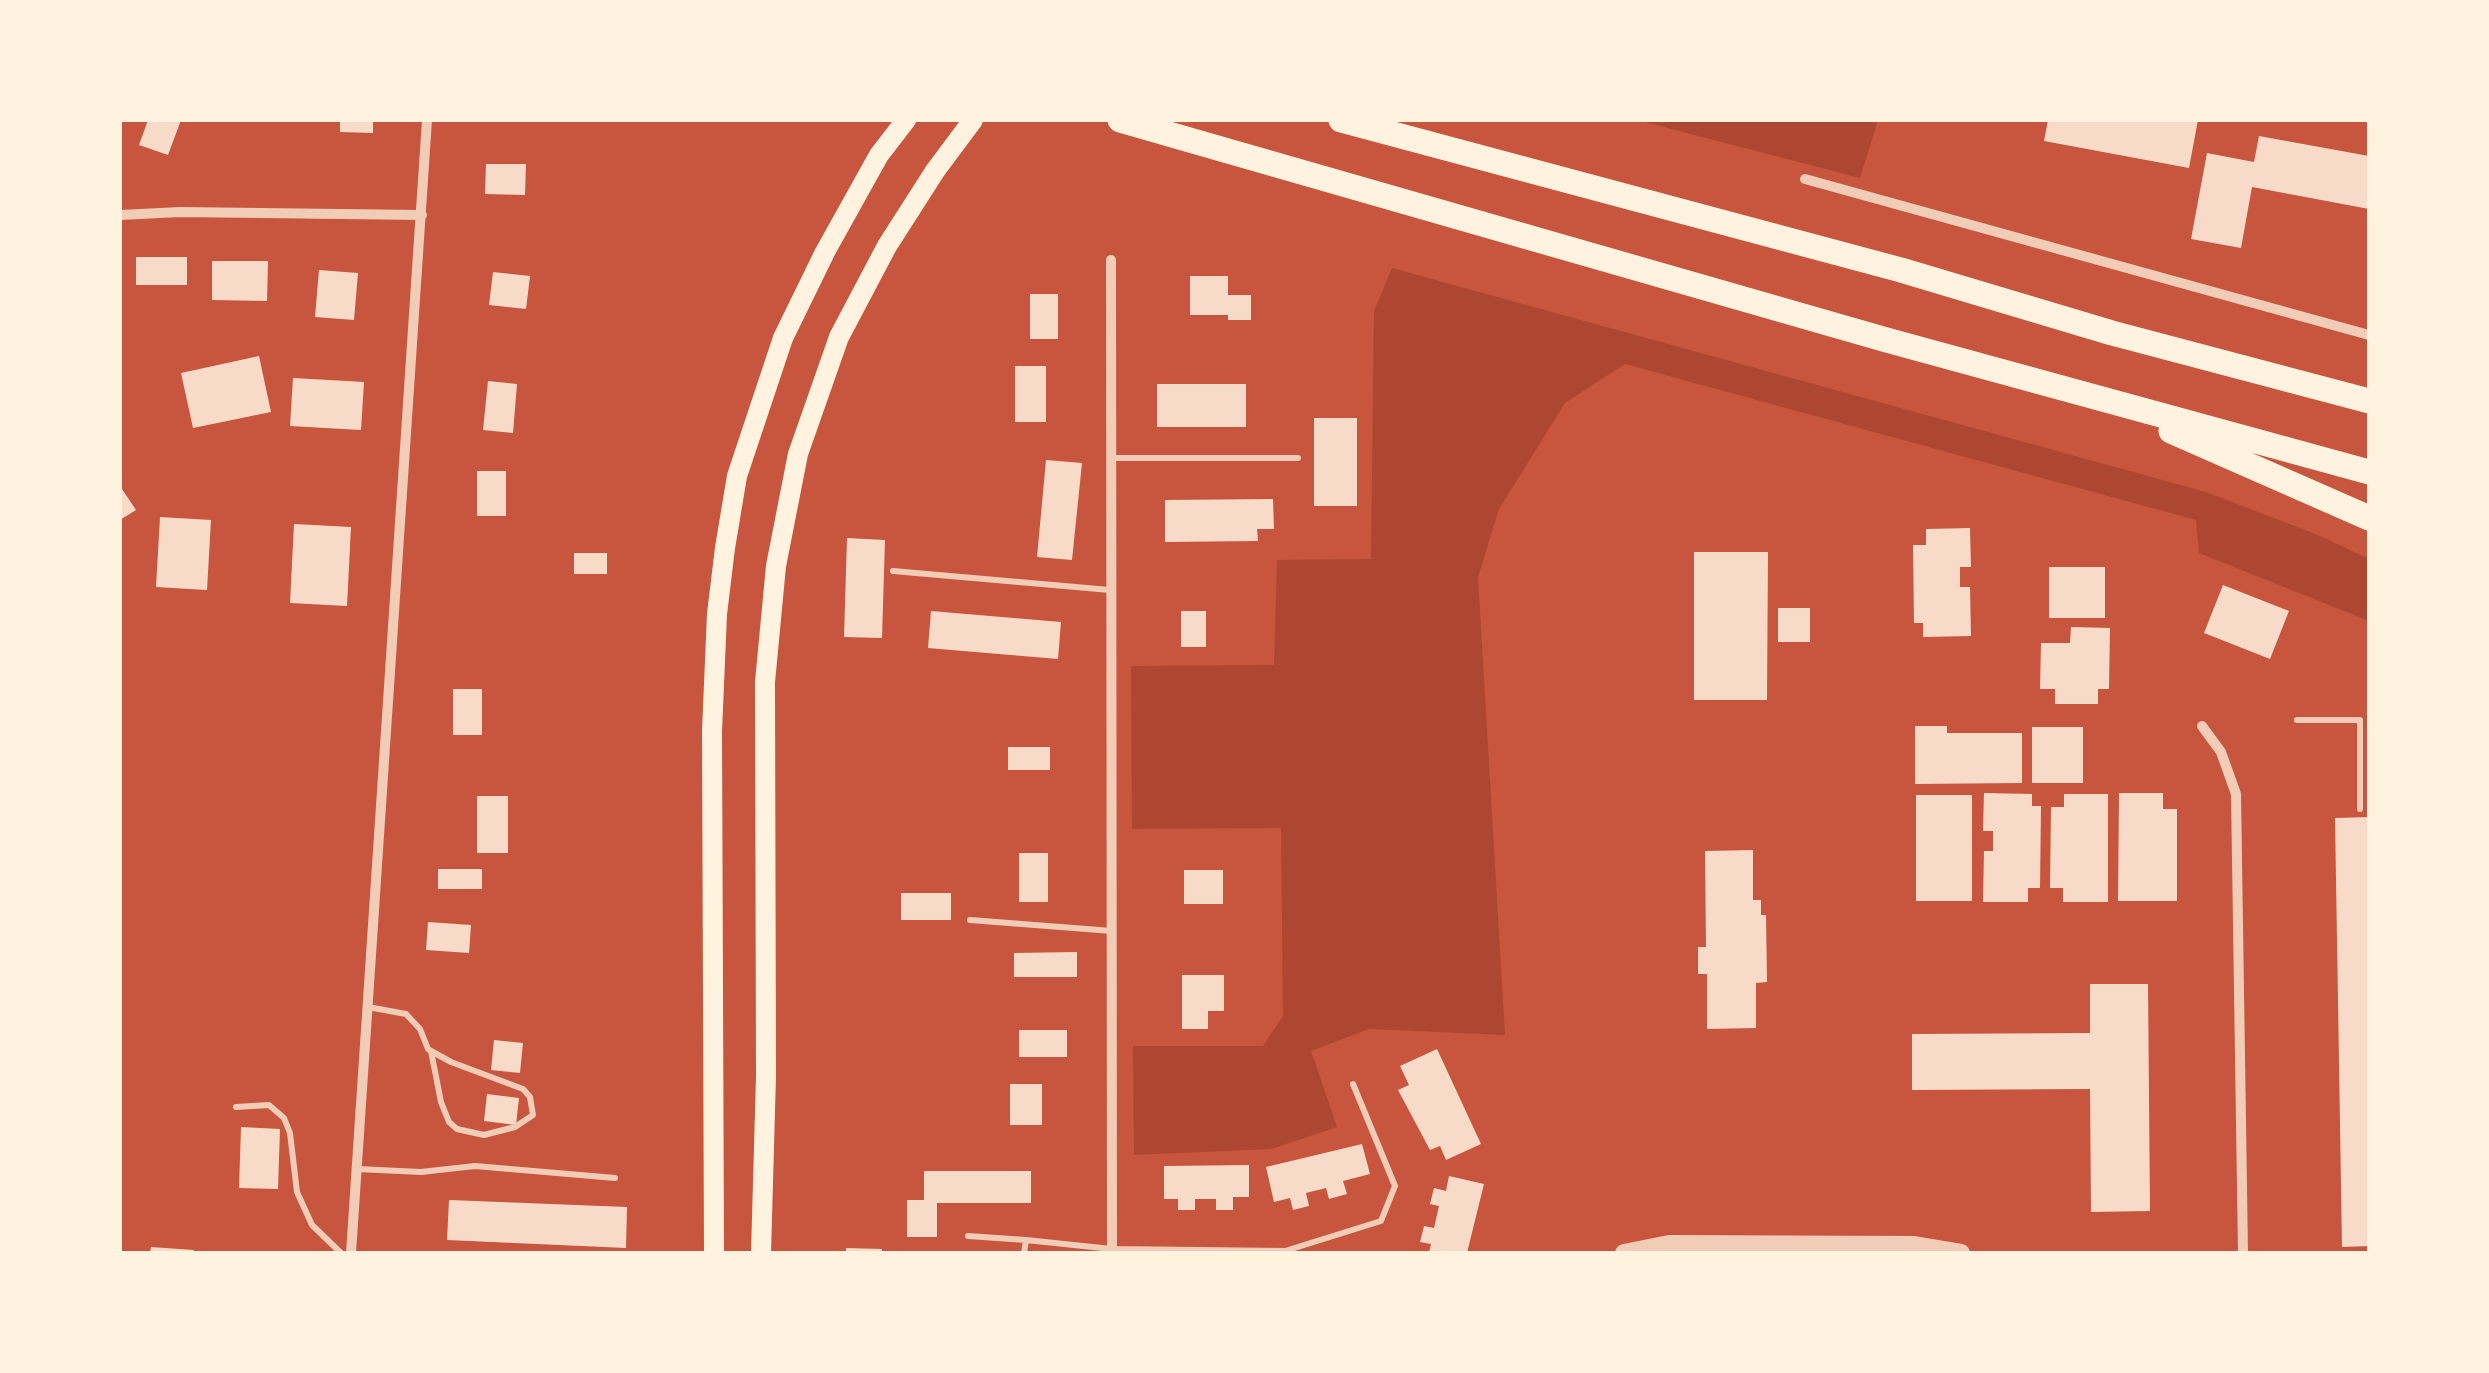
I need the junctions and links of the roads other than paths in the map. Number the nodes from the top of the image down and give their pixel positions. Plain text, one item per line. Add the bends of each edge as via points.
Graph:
1 (428, 120) edge
2 (906, 120) edge
3 (973, 120) edge
4 (1120, 120) edge
5 (1342, 120) edge
6 (1805, 179) dead end
7 (120, 214) edge
8 (422, 215) junction
9 (1112, 260) dead end
10 (2112, 333) junction
11 (2369, 335) edge
12 (2369, 387) edge
13 (2088, 395) junction
14 (2369, 401) edge
15 (1112, 458) junction
16 (1298, 458) dead end
17 (2369, 472) edge
18 (2369, 518) edge
19 (893, 571) dead end
20 (1112, 590) junction
21 (2297, 720) dead end
22 (2202, 726) dead end
23 (2360, 809) dead end
24 (970, 920) dead end
25 (1112, 931) junction
26 (368, 1007) junction
27 (430, 1050) junction
28 (1352, 1084) dead end
29 (236, 1106) dead end
30 (357, 1169) junction
31 (615, 1178) dead end
32 (968, 1236) dead end
33 (1026, 1240) junction
34 (1112, 1251) edge
35 (340, 1253) edge
36 (351, 1253) edge
37 (714, 1253) edge
38 (761, 1253) edge
39 (1024, 1253) edge
40 (1624, 1253) edge
41 (1961, 1253) edge
42 (2243, 1253) edge

1 - 8 street
2 - 37 main road via 879,155 783,338 737,476 717,614 712,730
3 - 38 main road via 887,246 840,337 798,454 776,566 765,682
4 - 13 highway
5 - 10 highway
6 - 11 street
7 - 8 street
8 - 26 street
9 - 15 street
10 - 12 highway
10 - 14 highway
13 - 17 highway
13 - 18 highway
15 - 16 lane
15 - 20 street
19 - 20 lane
20 - 25 street
21 - 23 lane via 2360,720
22 - 42 street via 2221,752 2236,794
24 - 25 lane
25 - 34 street
26 - 27 lane via 406,1014
26 - 30 street
27 - 27 lane via 523,1089 533,1115 516,1128 484,1135 457,1129 441,1102
28 - 34 lane via 1395,1186 1381,1221 1285,1251
29 - 35 lane via 268,1105 284,1118 297,1192 312,1224
30 - 31 lane via 475,1166
30 - 36 street
32 - 33 lane
33 - 34 lane
33 - 39 lane
40 - 41 street via 1670,1244 1912,1246

